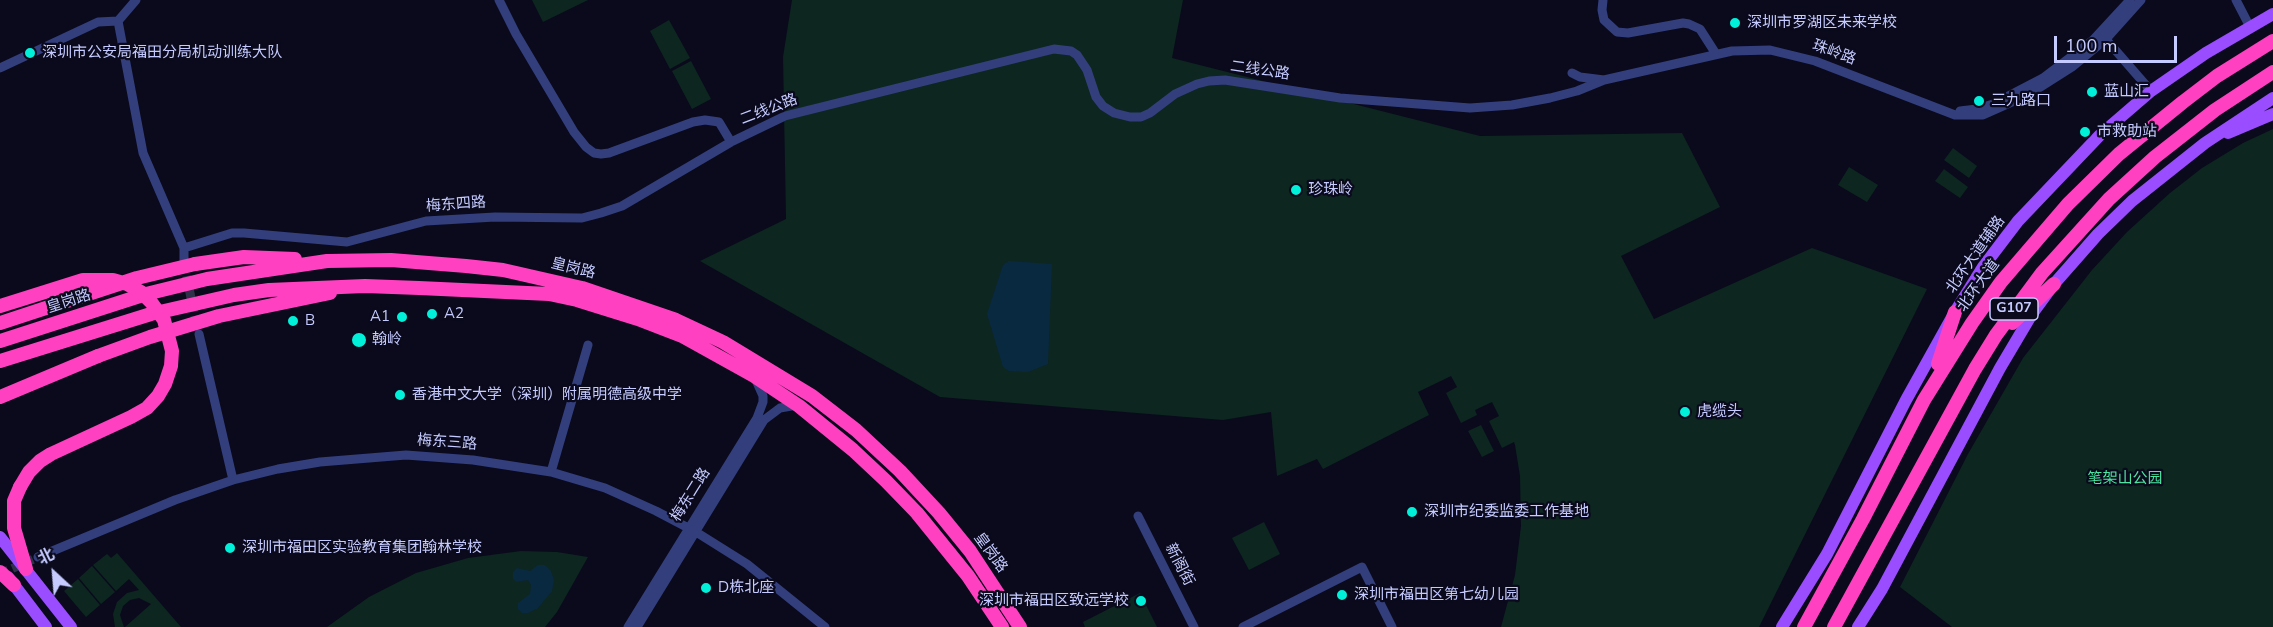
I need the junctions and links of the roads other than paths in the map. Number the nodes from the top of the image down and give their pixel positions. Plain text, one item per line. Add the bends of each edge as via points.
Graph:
1 (136, 0) edge
2 (499, 0) edge
3 (1603, 0) edge
4 (2130, 0) edge
5 (2141, 0) edge
6 (2236, 0) edge
7 (2273, 14) edge
8 (118, 21) junction
9 (2250, 27) junction
10 (2103, 36) junction
11 (2273, 41) edge
12 (1716, 54) junction
13 (0, 68) edge
14 (2273, 72) edge
15 (1572, 73) dead end
16 (1604, 80) junction
17 (2151, 91) junction
18 (2273, 98) edge
19 (2273, 114) edge
20 (731, 142) junction
21 (2205, 143) junction
22 (347, 243) junction
23 (184, 248) junction
24 (358, 260) junction
25 (327, 261) junction
26 (190, 264) junction
27 (2054, 284) junction
28 (365, 286) junction
29 (0, 306) edge
30 (1955, 312) junction
31 (0, 323) edge
32 (199, 334) tunnel mouth
33 (1996, 335) junction
34 (0, 342) edge
35 (588, 345) dead end
36 (0, 361) edge
37 (754, 376) junction
38 (0, 397) edge
39 (1924, 400) junction
40 (799, 406) junction
41 (551, 472) junction
42 (233, 480) junction
43 (1138, 516) dead end
44 (692, 529) junction
45 (0, 537) edge
46 (38, 557) tunnel mouth
47 (0, 567) edge
48 (26, 569) junction
49 (0, 572) edge
50 (1832, 577) junction
51 (14, 585) junction
52 (1837, 624) edge
53 (46, 627) edge
54 (71, 627) edge
55 (628, 627) edge
56 (637, 627) edge
57 (825, 627) edge
58 (1002, 627) edge
59 (1020, 627) edge
60 (1194, 627) edge
61 (1243, 627) edge
62 (1392, 627) edge
63 (1782, 627) edge
64 (1794, 627) edge
65 (1804, 627) edge
66 (1858, 627) edge

1 - 8 street
2 - 20 street via 574,132 594,153 609,153 705,120 719,123
3 - 12 street via 1604,20 1617,32 1689,24 1700,29
4 - 10 street, 珠岭路
5 - 10 street, 珠岭路
6 - 9 street
7 - 9 main road, 北环大道辅路
8 - 13 street via 98,22
8 - 23 street via 143,153
9 - 17 main road, 北环大道辅路
10 - 12 street, 珠岭路 via 2051,82 1983,116 1954,115 1782,51 1756,49
10 - 17 street
11 - 39 highway, 北环大道 / G107 via 2217,76 2158,121 2076,195 2001,282
12 - 16 street, 珠岭路
14 - 33 highway, G107 via 2184,134 2109,199 2042,273
15 - 16 street, 珠岭路
16 - 20 street, 二线公路 via 1550,98 1460,108 1209,81 1181,91 1150,113 1130,117 1103,106 1077,54 1054,50 785,116
17 - 30 main road, 北环大道辅路 via 2100,135 2041,195 1996,249
18 - 21 main road
19 - 21 main road
20 - 22 street, 梅东四路 via 622,206 582,218 426,221
21 - 27 main road via 2124,209
22 - 23 street, 梅东四路 via 244,233
22 - 24 street
23 - 26 street
24 - 25 highway, 皇岗路
24 - 59 highway, 皇岗路 via 494,269 582,288 676,320 748,356 812,396 900,471 970,551
25 - 26 highway via 244,257
25 - 34 highway, 皇岗路 via 207,279 146,294
26 - 31 highway, bridge
27 - 33 highway
27 - 66 main road via 2000,368
28 - 36 highway, 皇岗路 via 234,295 151,314
28 - 37 highway, 皇岗路 via 516,291 577,300 682,336
28 - 38 highway, bridge via 219,316 98,356
29 - 48 highway, bridge via 83,280 113,280 141,292 155,307 164,320 172,351 165,384 147,408 51,454 29,472 13,512
30 - 39 highway
30 - 63 main road, 北环大道辅路 via 1827,554
32 - 42 street
33 - 52 highway, G107 via 1951,410
35 - 41 street
37 - 40 highway, 皇岗路
37 - 44 street, 梅东二路 via 763,396 761,409
39 - 50 highway, 北环大道 / G107
40 - 44 street, 梅东二路 via 780,408 764,420
40 - 58 highway, 皇岗路 via 853,450 916,513 968,576
41 - 42 street, 梅东三路 via 405,455 320,462
41 - 44 street, 梅东三路 via 630,498
42 - 46 street, 梅东三路
43 - 60 street, 新阁街
44 - 55 street, 梅东二路
44 - 56 street, 梅东二路
44 - 57 street, 梅东三路 via 747,564
45 - 48 main road
47 - 51 main road
48 - 54 main road
49 - 51 highway
50 - 64 highway
50 - 65 highway, 北环大道 / G107
51 - 53 main road
61 - 62 street via 1362,567

